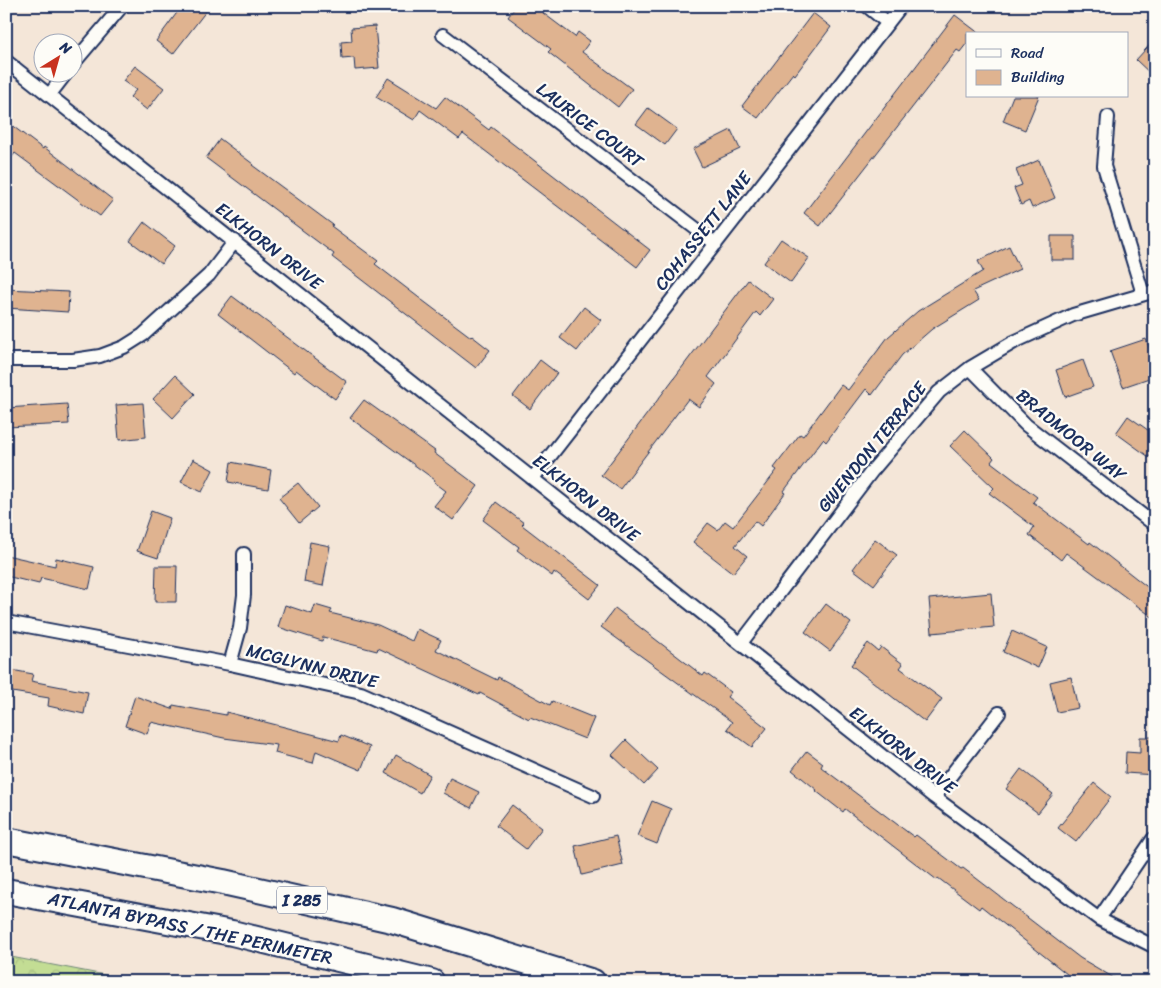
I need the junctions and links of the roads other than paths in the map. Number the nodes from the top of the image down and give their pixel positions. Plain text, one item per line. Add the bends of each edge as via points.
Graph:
1 (122, 6) edge
2 (867, 6) edge
3 (901, 6) edge
4 (888, 23) junction
5 (444, 35) dead end
6 (82, 53) edge
7 (6, 61) edge
8 (59, 82) edge
9 (50, 94) junction
10 (1108, 117) dead end
11 (235, 242) junction
12 (716, 244) junction
13 (1149, 293) edge
14 (6, 360) edge
15 (970, 368) junction
16 (533, 478) junction
17 (1155, 525) edge
18 (244, 554) dead end
19 (6, 622) edge
20 (741, 643) junction
21 (230, 664) junction
22 (999, 714) dead end
23 (594, 796) dead end
24 (934, 797) junction
25 (1153, 839) dead end
26 (6, 840) edge
27 (6, 891) edge
28 (1099, 919) junction
29 (1155, 947) edge
30 (432, 982) edge
31 (593, 982) edge

1 - 6 street
2 - 4 street
3 - 4 street, COHASSETT LANE
4 - 12 street, COHASSETT LANE
5 - 12 street, LAURICE COURT
7 - 9 street, ELKHORN DRIVE
8 - 9 street
9 - 11 street, ELKHORN DRIVE
10 - 13 street via 1104,166
11 - 14 street via 209,275 143,335 124,347 100,356 73,360
11 - 16 street, ELKHORN DRIVE
12 - 16 street, COHASSETT LANE
13 - 15 street, GWENDON TERRACE via 1073,315 1014,342
15 - 17 street, BRADMOOR WAY via 1026,426
15 - 20 street, GWENDON TERRACE via 939,392 878,464
16 - 20 street, ELKHORN DRIVE
18 - 21 street via 240,628
19 - 21 street, MCGLYNN DRIVE
20 - 24 street, ELKHORN DRIVE
21 - 23 street, MCGLYNN DRIVE via 361,693
22 - 24 street
24 - 28 street, ELKHORN DRIVE
25 - 28 street
26 - 31 highway, I 285 via 223,882 392,920
27 - 30 highway, ATLANTA BYPASS / THE PERIMETER via 232,933
28 - 29 street, ELKHORN DRIVE

